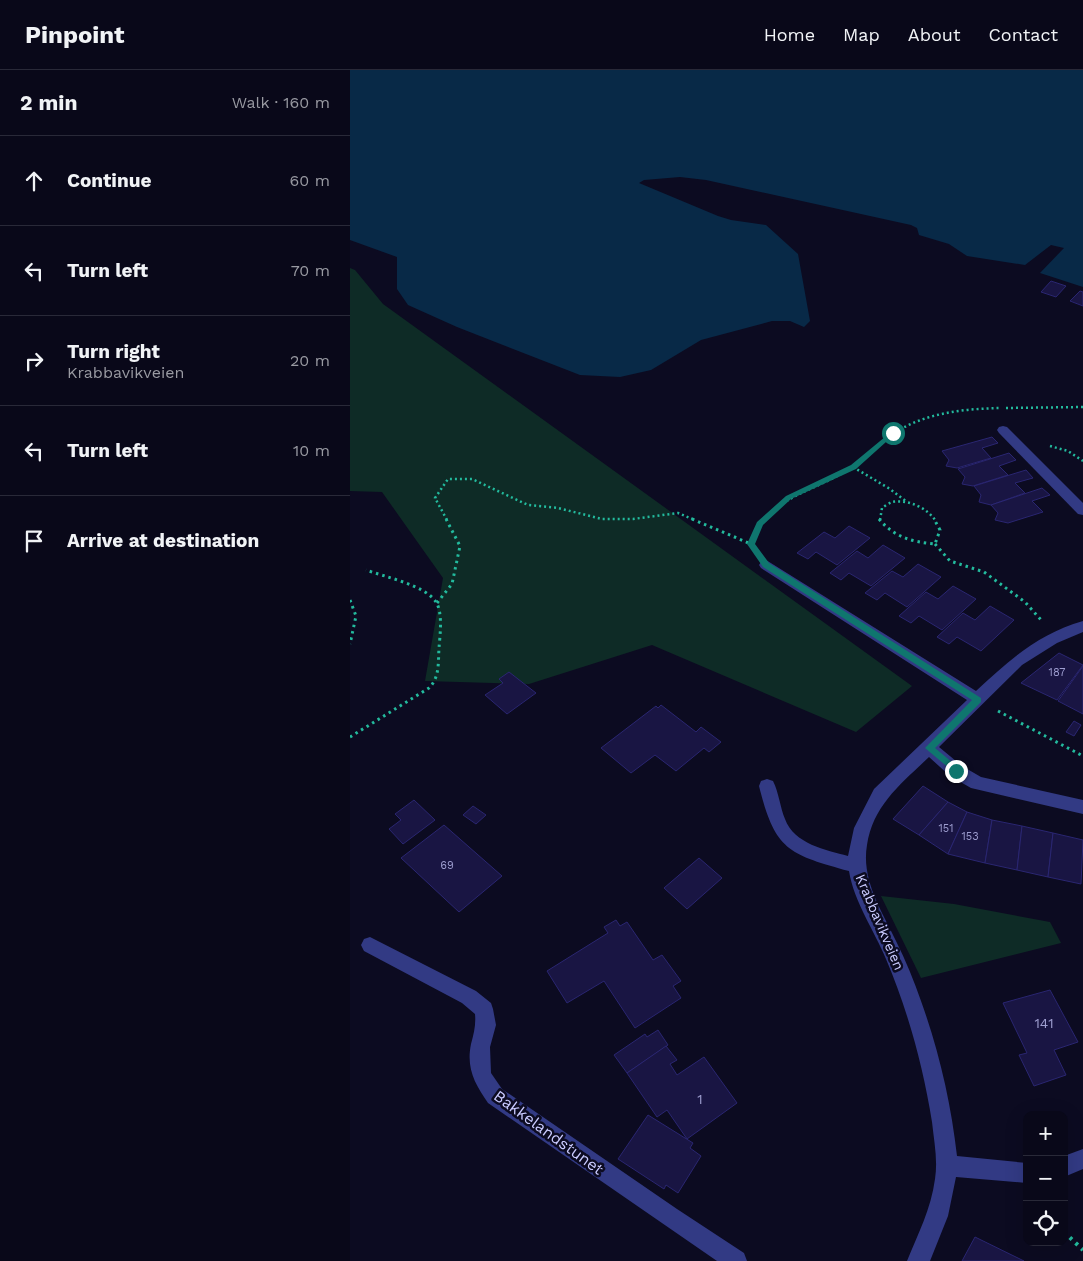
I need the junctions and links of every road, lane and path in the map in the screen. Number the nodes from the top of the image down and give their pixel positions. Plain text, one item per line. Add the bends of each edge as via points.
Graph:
1 (1083, 407) edge
2 (1003, 430) dead end
3 (853, 467) junction
4 (908, 502) junction
5 (1083, 511) edge
6 (751, 544) junction
7 (935, 544) junction
8 (766, 565) joint
9 (366, 570) dead end
10 (350, 600) edge
11 (437, 603) junction
12 (1083, 626) edge
13 (1048, 628) dead end
14 (350, 644) edge
15 (978, 700) junction
16 (350, 737) edge
17 (930, 748) junction
18 (1083, 756) edge
19 (766, 786) dead end
20 (1083, 807) edge
21 (857, 866) junction
22 (370, 945) dead end
23 (1083, 1159) edge
24 (1068, 1165) edge
25 (947, 1166) junction
26 (1023, 1174) edge
27 (1068, 1236) edge
28 (1083, 1250) edge
29 (736, 1261) edge
30 (918, 1261) edge

1 - 3 path via 979,408 941,413 893,433
2 - 5 street
3 - 4 path
3 - 6 path via 788,498 759,524
4 - 7 path via 924,508 936,520 940,530
4 - 7 path via 892,502 882,508 879,519 886,529 915,543
6 - 8 path
6 - 11 path via 678,513 602,519 558,508 528,505 472,479 448,478 435,498 460,546 452,584
7 - 13 path via 950,561 984,572 1025,602
8 - 15 street
9 - 11 path via 425,592
10 - 14 path via 357,614
11 - 16 path via 437,676 434,683
12 - 15 street, Krabbavikveien via 1052,639 1017,661
15 - 17 street, Krabbavikveien
15 - 18 path
17 - 20 street via 956,771 977,783
17 - 21 street, Krabbavikveien via 880,794 858,840
19 - 21 street via 786,836 810,852
21 - 25 street, Krabbavikveien via 910,993 938,1096
22 - 29 street, Bakkelandstunet via 469,997 484,1009 486,1024 480,1047 481,1076 495,1096 668,1218
23 - 24 street
25 - 26 street
25 - 30 street, Krabbavikveien via 941,1209
27 - 28 path

